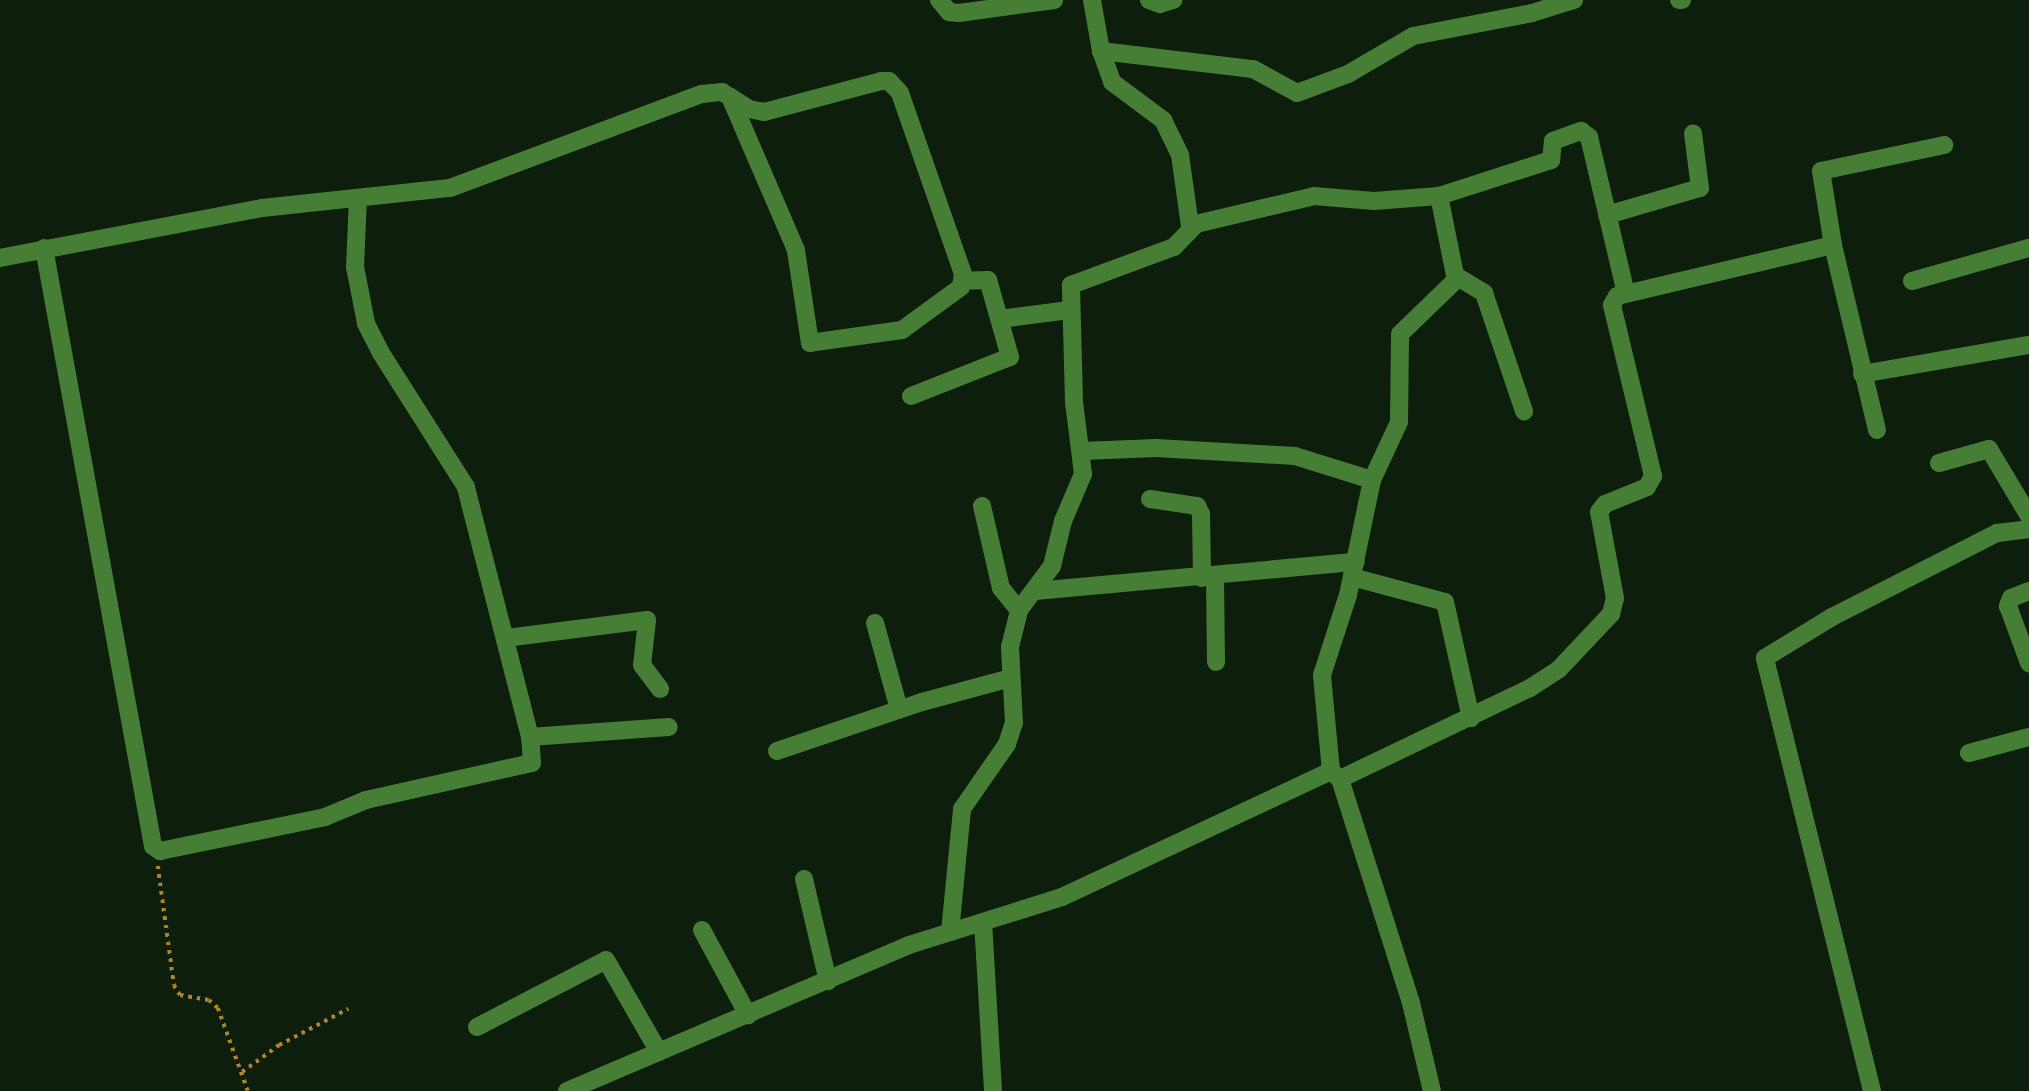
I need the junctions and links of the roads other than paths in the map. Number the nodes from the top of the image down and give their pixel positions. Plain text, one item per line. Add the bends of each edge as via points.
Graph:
1 (939, 0) edge
2 (1054, 0) edge
3 (1092, 0) edge
4 (1149, 0) edge
5 (1172, 0) edge
6 (1574, 0) edge
7 (1101, 51) junction
8 (730, 97) junction
9 (1693, 133) dead end
10 (1944, 145) dead end
11 (1438, 196) junction
12 (358, 198) junction
13 (1607, 215) junction
14 (1190, 226) junction
15 (1833, 245) junction
16 (44, 248) junction
17 (2029, 248) edge
18 (0, 258) edge
19 (1456, 276) junction
20 (964, 281) junction
21 (1912, 281) dead end
22 (1626, 293) junction
23 (1069, 310) junction
24 (1000, 319) junction
25 (2029, 345) edge
26 (1862, 374) junction
27 (911, 397) dead end
28 (1524, 411) dead end
29 (1877, 430) dead end
30 (1082, 451) junction
31 (1939, 463) dead end
32 (1372, 480) junction
33 (1150, 499) dead end
34 (982, 506) dead end
35 (2029, 516) edge
36 (2029, 529) edge
37 (1354, 570) junction
38 (1208, 578) junction
39 (1035, 591) junction
40 (2029, 591) edge
41 (1019, 610) junction
42 (875, 623) dead end
43 (506, 638) junction
44 (1216, 662) dead end
45 (2029, 663) edge
46 (1011, 678) junction
47 (660, 689) dead end
48 (899, 709) junction
49 (1471, 718) junction
50 (669, 727) dead end
51 (530, 737) junction
52 (2029, 737) edge
53 (777, 751) dead end
54 (1969, 753) dead end
55 (1335, 775) junction
56 (804, 879) dead end
57 (983, 922) junction
58 (702, 930) dead end
59 (950, 932) junction
60 (828, 981) junction
61 (748, 1015) junction
62 (477, 1027) dead end
63 (659, 1052) junction
64 (567, 1091) edge
65 (993, 1091) edge
66 (1432, 1091) edge
67 (1872, 1091) edge

1 - 2 street via 949,12 958,13
3 - 7 street
4 - 5 street
6 - 7 street via 1532,13 1413,36 1348,74 1297,93 1253,69
7 - 14 street via 1116,89 1163,120 1180,155
8 - 12 street via 702,94 476,181
8 - 20 street via 755,112 764,112 872,82 895,85
8 - 20 street via 790,232 810,343 908,328
9 - 13 street via 1700,188
10 - 15 street via 1821,171
11 - 13 street via 1551,160 1553,141 1581,131 1589,137
11 - 14 street via 1374,201 1314,196
11 - 19 street
12 - 16 street via 262,208
12 - 43 street via 355,267 366,323 466,487
13 - 22 street
14 - 23 street via 1174,247 1076,281 1071,285
15 - 22 street
15 - 26 street
16 - 18 street
16 - 51 street via 155,850 296,824 366,800 525,769 532,764
17 - 21 street
19 - 28 street via 1484,293
19 - 32 street via 1453,287 1402,329 1399,422
20 - 24 street via 985,277
22 - 49 street via 1616,296 1612,305 1653,476 1647,487 1605,504 1599,512 1614,607 1606,622 1547,678
23 - 24 street
23 - 30 street
24 - 27 street via 1008,359
25 - 26 street
26 - 29 street
30 - 32 street via 1156,448 1295,456
30 - 39 street via 1083,474 1063,522 1056,556
31 - 35 street via 1989,449
32 - 37 street
33 - 38 street via 1197,506 1202,514
34 - 41 street via 1001,588
36 - 67 street via 1997,533 1832,617 1765,658
37 - 38 street
37 - 49 street via 1445,602
37 - 55 street via 1322,675
38 - 39 street
38 - 44 street
39 - 41 street
40 - 45 street via 2011,598 2008,606
41 - 46 street via 1010,647
42 - 48 street
43 - 47 street via 647,620 642,664
43 - 51 street
46 - 48 street
46 - 59 street via 1012,735 967,799 959,821
48 - 53 street
49 - 55 street
50 - 51 street
52 - 54 street
55 - 57 street via 1062,897
55 - 66 street via 1412,1003
56 - 60 street
57 - 59 street
57 - 65 street
58 - 61 street
59 - 60 street
60 - 61 street
61 - 63 street
62 - 63 street via 606,960
63 - 64 street

